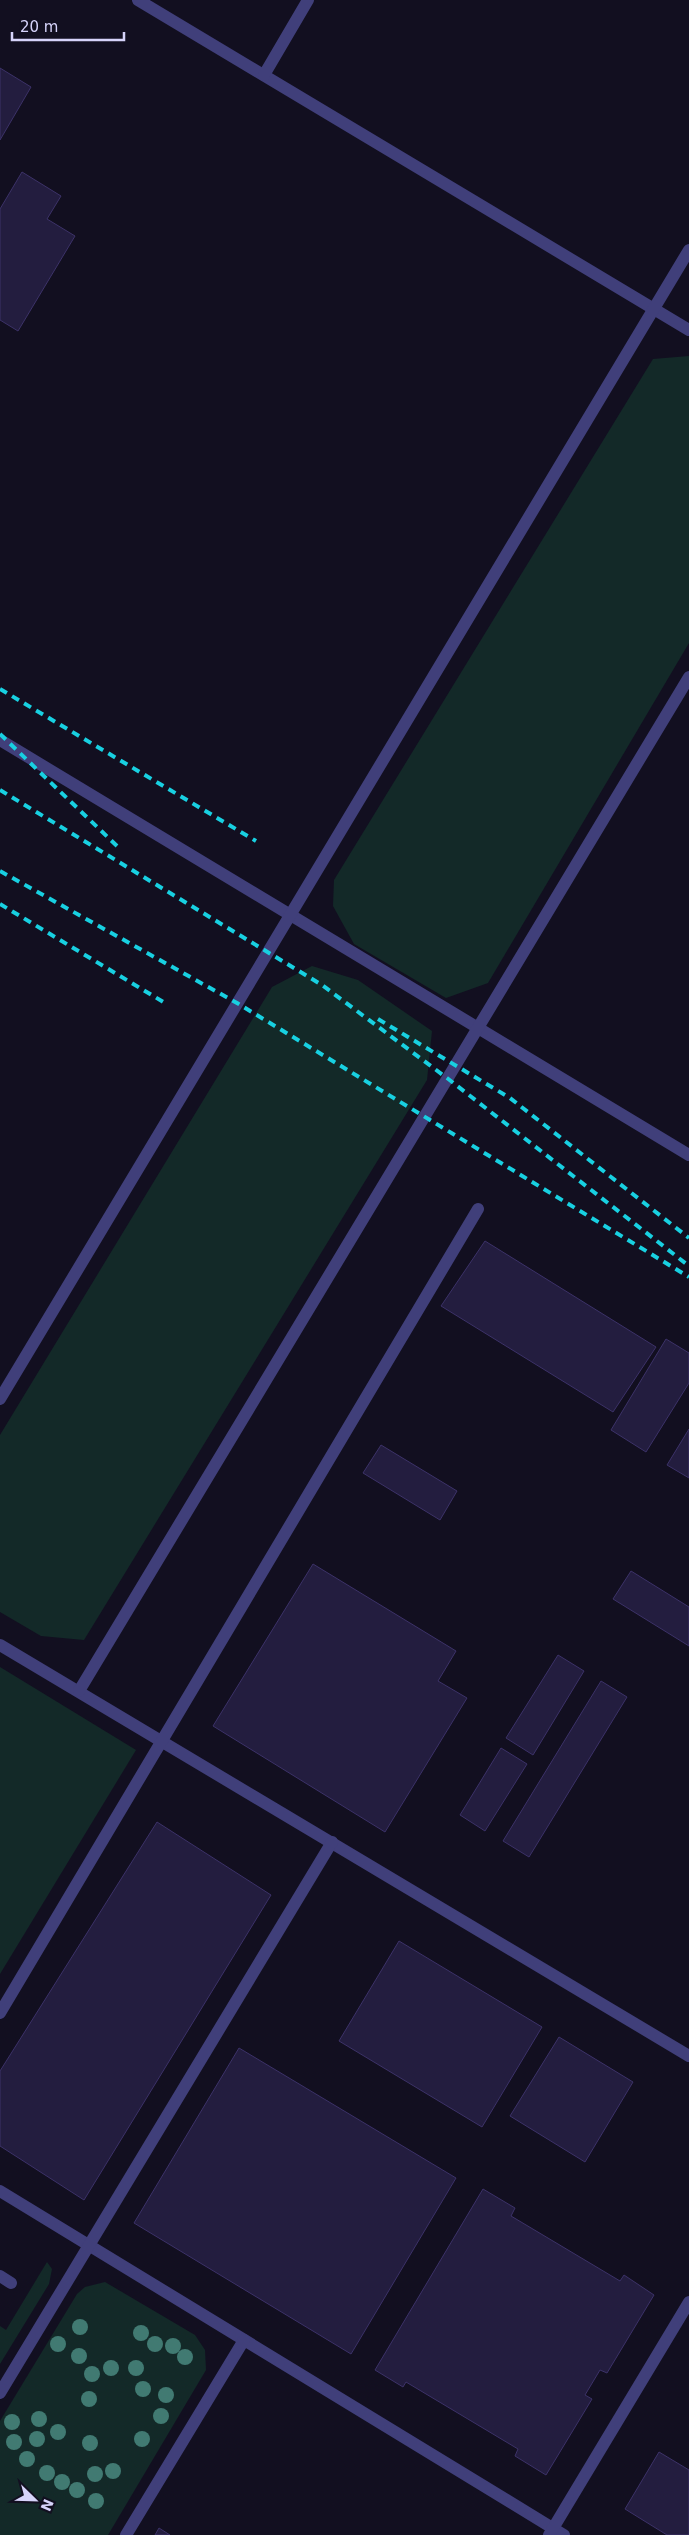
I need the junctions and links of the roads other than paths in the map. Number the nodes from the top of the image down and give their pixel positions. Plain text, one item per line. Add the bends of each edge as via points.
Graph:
1 (138, 0) edge
2 (308, 0) edge
3 (264, 75) junction
4 (689, 250) edge
5 (653, 309) junction
6 (689, 330) edge
7 (689, 676) edge
8 (0, 740) edge
9 (290, 914) junction
10 (478, 1028) junction
11 (689, 1155) edge
12 (478, 1209) dead end
13 (0, 1399) edge
14 (0, 1645) edge
15 (79, 1691) junction
16 (162, 1741) junction
17 (332, 1842) junction
18 (0, 2013) edge
19 (689, 2056) edge
20 (0, 2190) edge
21 (89, 2245) junction
22 (689, 2302) edge
23 (244, 2340) junction
24 (0, 2393) edge
25 (555, 2533) edge
26 (126, 2535) edge

1 - 3 lane
2 - 3 lane
3 - 5 lane
4 - 5 lane
5 - 6 lane
5 - 9 lane
7 - 10 lane
8 - 9 lane
9 - 10 lane
9 - 13 lane
10 - 11 lane
10 - 15 lane
12 - 16 lane
14 - 15 lane
15 - 16 lane
16 - 17 lane
16 - 18 lane
17 - 19 lane
17 - 21 lane
20 - 21 lane
21 - 23 lane
21 - 24 lane
22 - 25 lane
23 - 25 lane
23 - 26 lane

